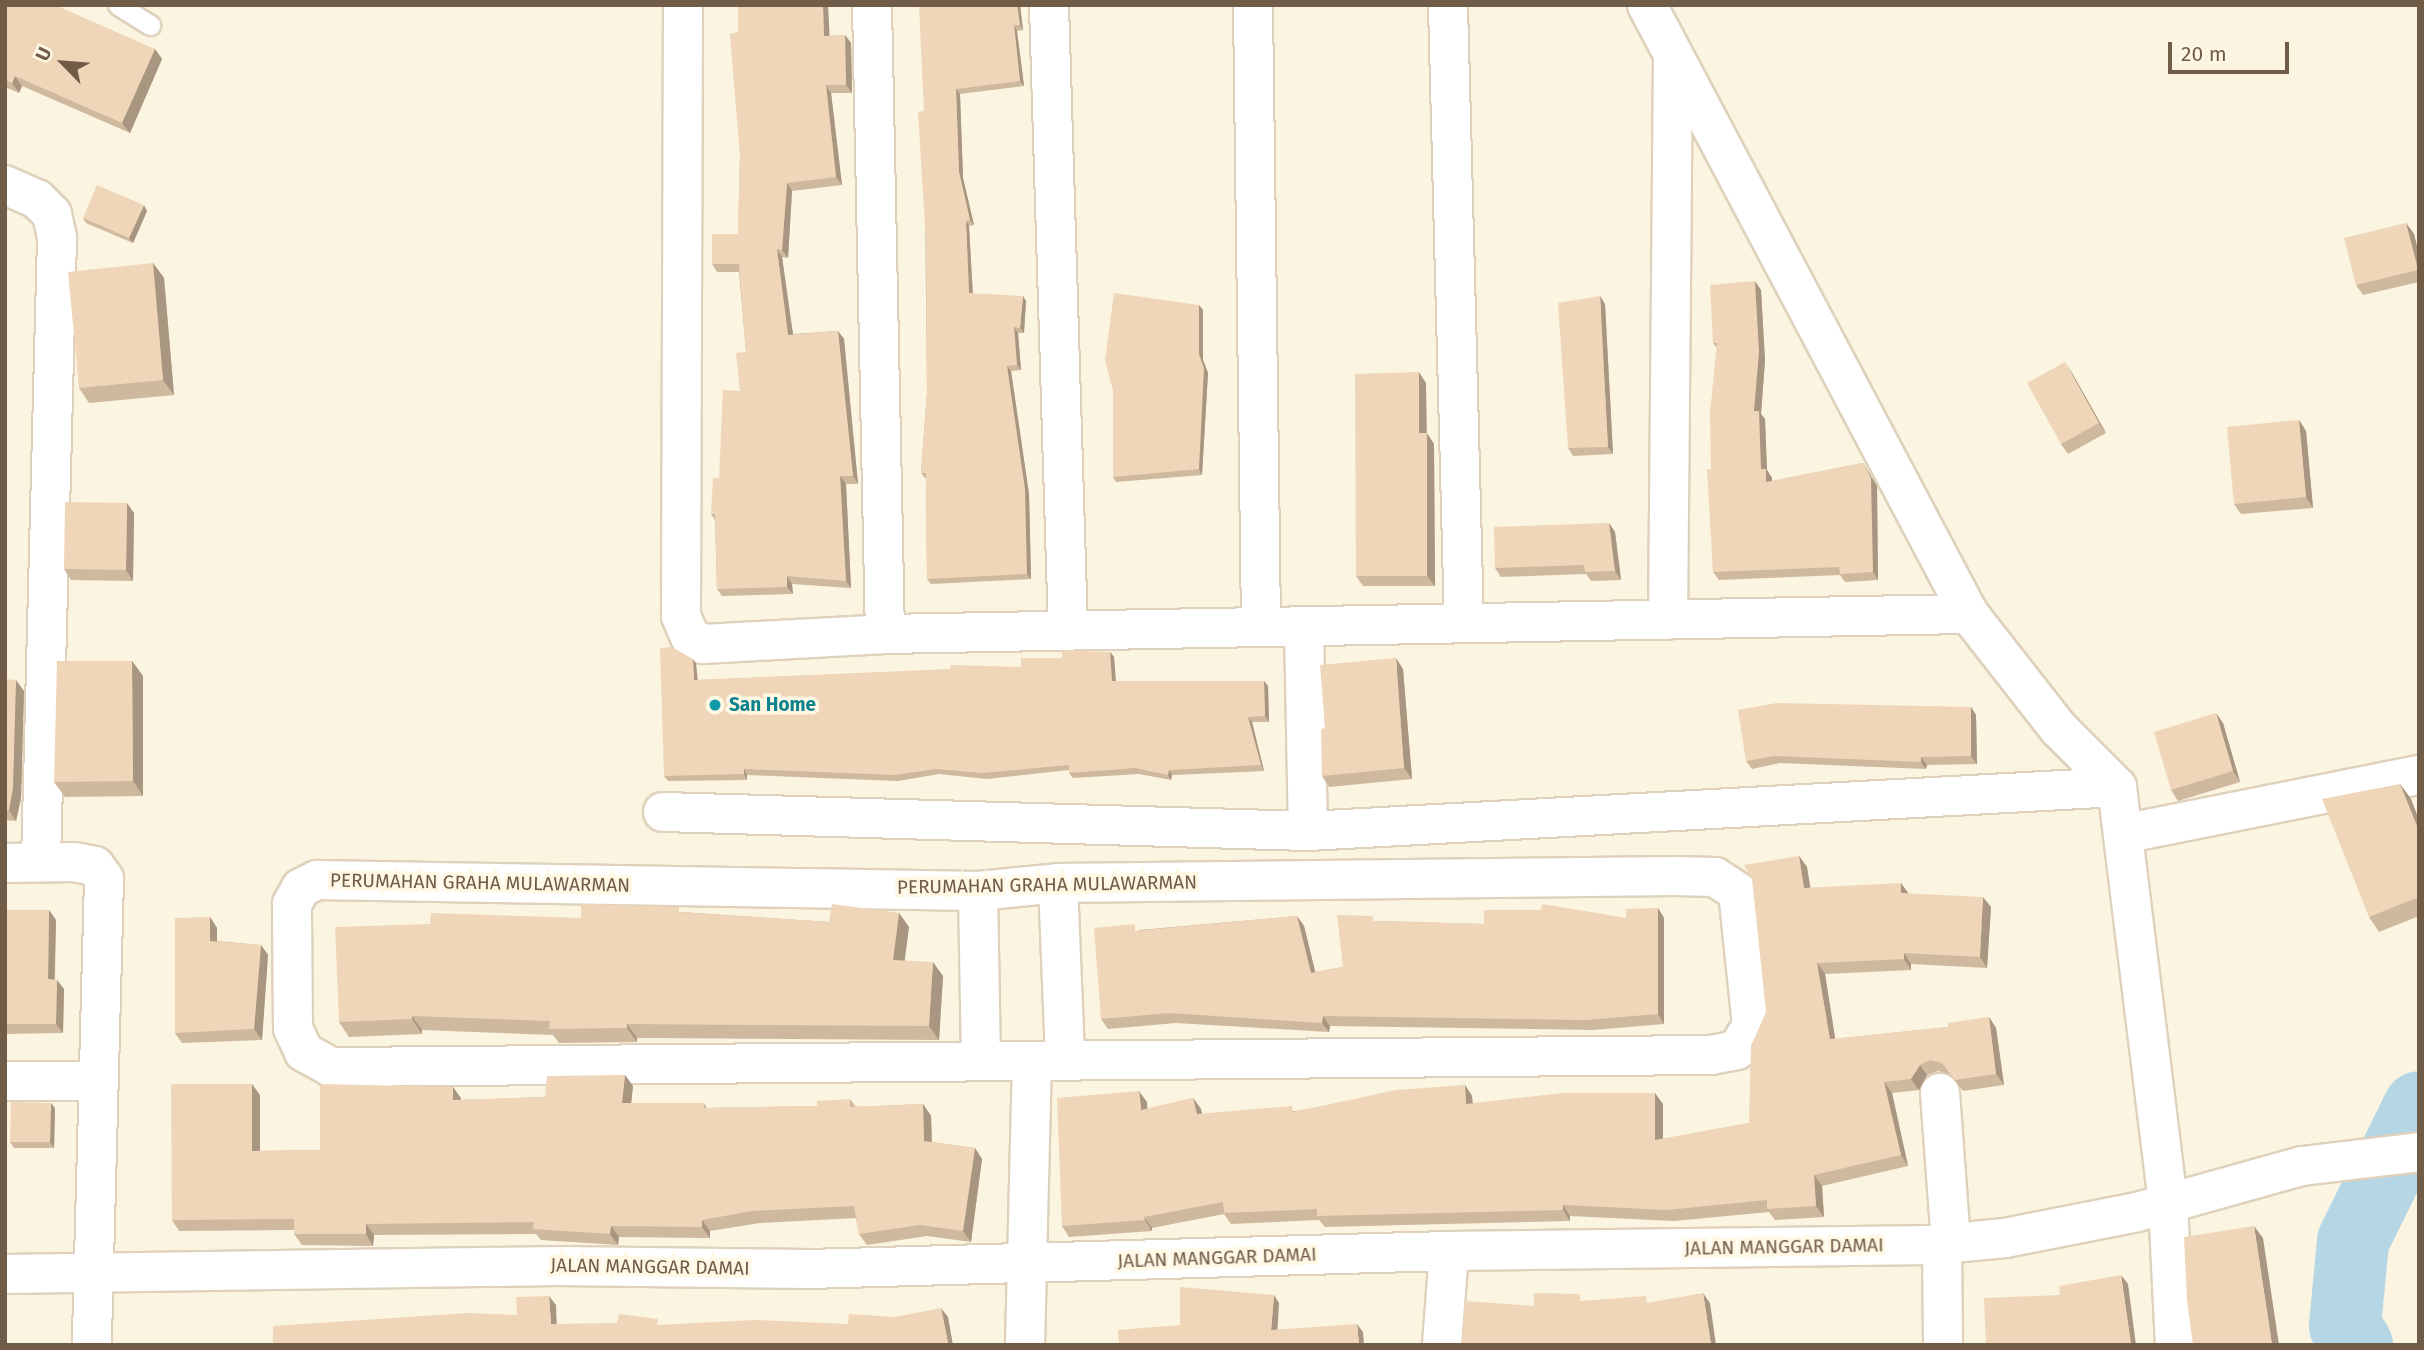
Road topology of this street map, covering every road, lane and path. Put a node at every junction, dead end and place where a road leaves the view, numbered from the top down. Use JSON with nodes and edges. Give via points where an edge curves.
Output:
{"nodes":[{"id":1,"x":118,"y":5,"type":"edge"},
{"id":2,"x":683,"y":5,"type":"edge"},
{"id":3,"x":872,"y":5,"type":"edge"},
{"id":4,"x":1049,"y":5,"type":"edge"},
{"id":5,"x":1253,"y":5,"type":"edge"},
{"id":6,"x":1448,"y":5,"type":"edge"},
{"id":7,"x":1647,"y":5,"type":"edge"},
{"id":8,"x":150,"y":25,"type":"dead end"},
{"id":9,"x":1673,"y":54,"type":"junction"},
{"id":10,"x":5,"y":185,"type":"edge"},
{"id":11,"x":1969,"y":614,"type":"junction"},
{"id":12,"x":1668,"y":620,"type":"junction"},
{"id":13,"x":1464,"y":623,"type":"junction"},
{"id":14,"x":1304,"y":626,"type":"junction"},
{"id":15,"x":1261,"y":627,"type":"junction"},
{"id":16,"x":1068,"y":631,"type":"junction"},
{"id":17,"x":885,"y":634,"type":"junction"},
{"id":18,"x":2419,"y":775,"type":"edge"},
{"id":19,"x":2117,"y":787,"type":"junction"},
{"id":20,"x":663,"y":812,"type":"dead end"},
{"id":21,"x":1308,"y":831,"type":"junction"},
{"id":22,"x":2123,"y":834,"type":"junction"},
{"id":23,"x":23,"y":863,"type":"edge"},
{"id":24,"x":1058,"y":883,"type":"junction"},
{"id":25,"x":978,"y":891,"type":"junction"},
{"id":26,"x":981,"y":1060,"type":"junction"},
{"id":27,"x":1048,"y":1060,"type":"junction"},
{"id":28,"x":5,"y":1081,"type":"edge"},
{"id":29,"x":99,"y":1082,"type":"junction"},
{"id":30,"x":1940,"y":1093,"type":"dead end"},
{"id":31,"x":2419,"y":1152,"type":"edge"},
{"id":32,"x":2168,"y":1203,"type":"junction"},
{"id":33,"x":1946,"y":1244,"type":"junction"},
{"id":34,"x":1449,"y":1251,"type":"junction"},
{"id":35,"x":1025,"y":1263,"type":"junction"},
{"id":36,"x":5,"y":1274,"type":"edge"},
{"id":37,"x":97,"y":1275,"type":"junction"},
{"id":38,"x":92,"y":1345,"type":"edge"},
{"id":39,"x":1025,"y":1345,"type":"edge"},
{"id":40,"x":1442,"y":1345,"type":"edge"},
{"id":41,"x":1943,"y":1345,"type":"edge"},
{"id":42,"x":2175,"y":1345,"type":"edge"}],
"edges":[{"from":1,"to":8,"type":"lane"},
{"from":2,"to":17,"type":"street","via":[[681,616],[690,637],[703,644]]},
{"from":3,"to":17,"type":"street"},
{"from":4,"to":16,"type":"street"},
{"from":5,"to":15,"type":"street"},
{"from":6,"to":13,"type":"street"},
{"from":7,"to":9,"type":"street"},
{"from":9,"to":11,"type":"street"},
{"from":9,"to":12,"type":"street"},
{"from":10,"to":23,"type":"street","via":[[37,199],[52,214],[57,238]]},
{"from":11,"to":12,"type":"street"},
{"from":11,"to":19,"type":"street","via":[[2059,729]]},
{"from":12,"to":13,"type":"street"},
{"from":13,"to":14,"type":"street"},
{"from":14,"to":15,"type":"street"},
{"from":14,"to":21,"type":"street"},
{"from":15,"to":16,"type":"street"},
{"from":16,"to":17,"type":"street"},
{"from":18,"to":22,"type":"street"},
{"from":19,"to":21,"type":"street"},
{"from":19,"to":22,"type":"street"},
{"from":20,"to":21,"type":"street"},
{"from":22,"to":32,"type":"street"},
{"from":23,"to":29,"type":"street","via":[[95,866],[104,879]]},
{"from":24,"to":25,"type":"street","name":"PERUMAHAN GRAHA MULAWARMAN"},
{"from":24,"to":27,"type":"street"},
{"from":24,"to":27,"type":"street","name":"PERUMAHAN GRAHA MULAWARMAN","via":[[1715,877],[1738,892],[1752,1025],[1737,1049],[1711,1055]]},
{"from":25,"to":26,"type":"street"},
{"from":25,"to":26,"type":"street","name":"PERUMAHAN GRAHA MULAWARMAN","via":[[317,880],[301,888],[292,904],[293,1028],[304,1052],[331,1067]]},
{"from":26,"to":27,"type":"street","name":"PERUMAHAN GRAHA MULAWARMAN"},
{"from":27,"to":35,"type":"street"},
{"from":28,"to":29,"type":"street"},
{"from":29,"to":37,"type":"street"},
{"from":30,"to":33,"type":"street"},
{"from":31,"to":32,"type":"street","name":"JALAN MANGGAR DAMAI","via":[[2302,1166]]},
{"from":32,"to":33,"type":"street","name":"JALAN MANGGAR DAMAI","via":[[2006,1238]]},
{"from":32,"to":42,"type":"street"},
{"from":33,"to":34,"type":"street","name":"JALAN MANGGAR DAMAI"},
{"from":33,"to":41,"type":"street"},
{"from":34,"to":35,"type":"street","name":"JALAN MANGGAR DAMAI"},
{"from":34,"to":40,"type":"street"},
{"from":35,"to":37,"type":"street","name":"JALAN MANGGAR DAMAI","via":[[808,1269],[258,1269]]},
{"from":35,"to":39,"type":"street"},
{"from":36,"to":37,"type":"street","name":"JALAN MANGGAR DAMAI"},
{"from":37,"to":38,"type":"street"}]}
